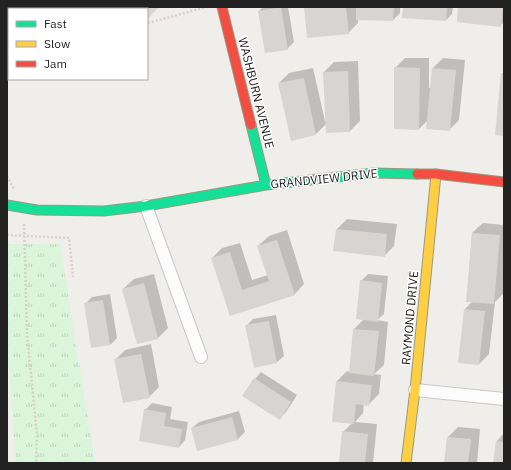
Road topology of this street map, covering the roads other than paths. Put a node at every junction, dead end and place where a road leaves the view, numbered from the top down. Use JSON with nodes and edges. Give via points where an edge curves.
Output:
{"nodes":[{"id":1,"x":222,"y":7,"type":"edge"},
{"id":2,"x":436,"y":174,"type":"junction"},
{"id":3,"x":504,"y":182,"type":"edge"},
{"id":4,"x":266,"y":185,"type":"junction"},
{"id":5,"x":7,"y":205,"type":"edge"},
{"id":6,"x":146,"y":206,"type":"junction"},
{"id":7,"x":201,"y":357,"type":"dead end"},
{"id":8,"x":415,"y":390,"type":"junction"},
{"id":9,"x":504,"y":399,"type":"edge"},
{"id":10,"x":406,"y":463,"type":"edge"}],
"edges":[{"from":1,"to":4,"type":"street","name":"WASHBURN AVENUE"},
{"from":2,"to":3,"type":"street","name":"GRANDVIEW DRIVE"},
{"from":2,"to":4,"type":"street","name":"GRANDVIEW DRIVE","via":[[374,173]]},
{"from":2,"to":8,"type":"street","name":"RAYMOND DRIVE"},
{"from":4,"to":6,"type":"street","name":"GRANDVIEW DRIVE"},
{"from":5,"to":6,"type":"street","name":"GRANDVIEW DRIVE","via":[[24,209],[104,211]]},
{"from":6,"to":7,"type":"street"},
{"from":8,"to":9,"type":"street"},
{"from":8,"to":10,"type":"street","name":"RAYMOND DRIVE"}]}
